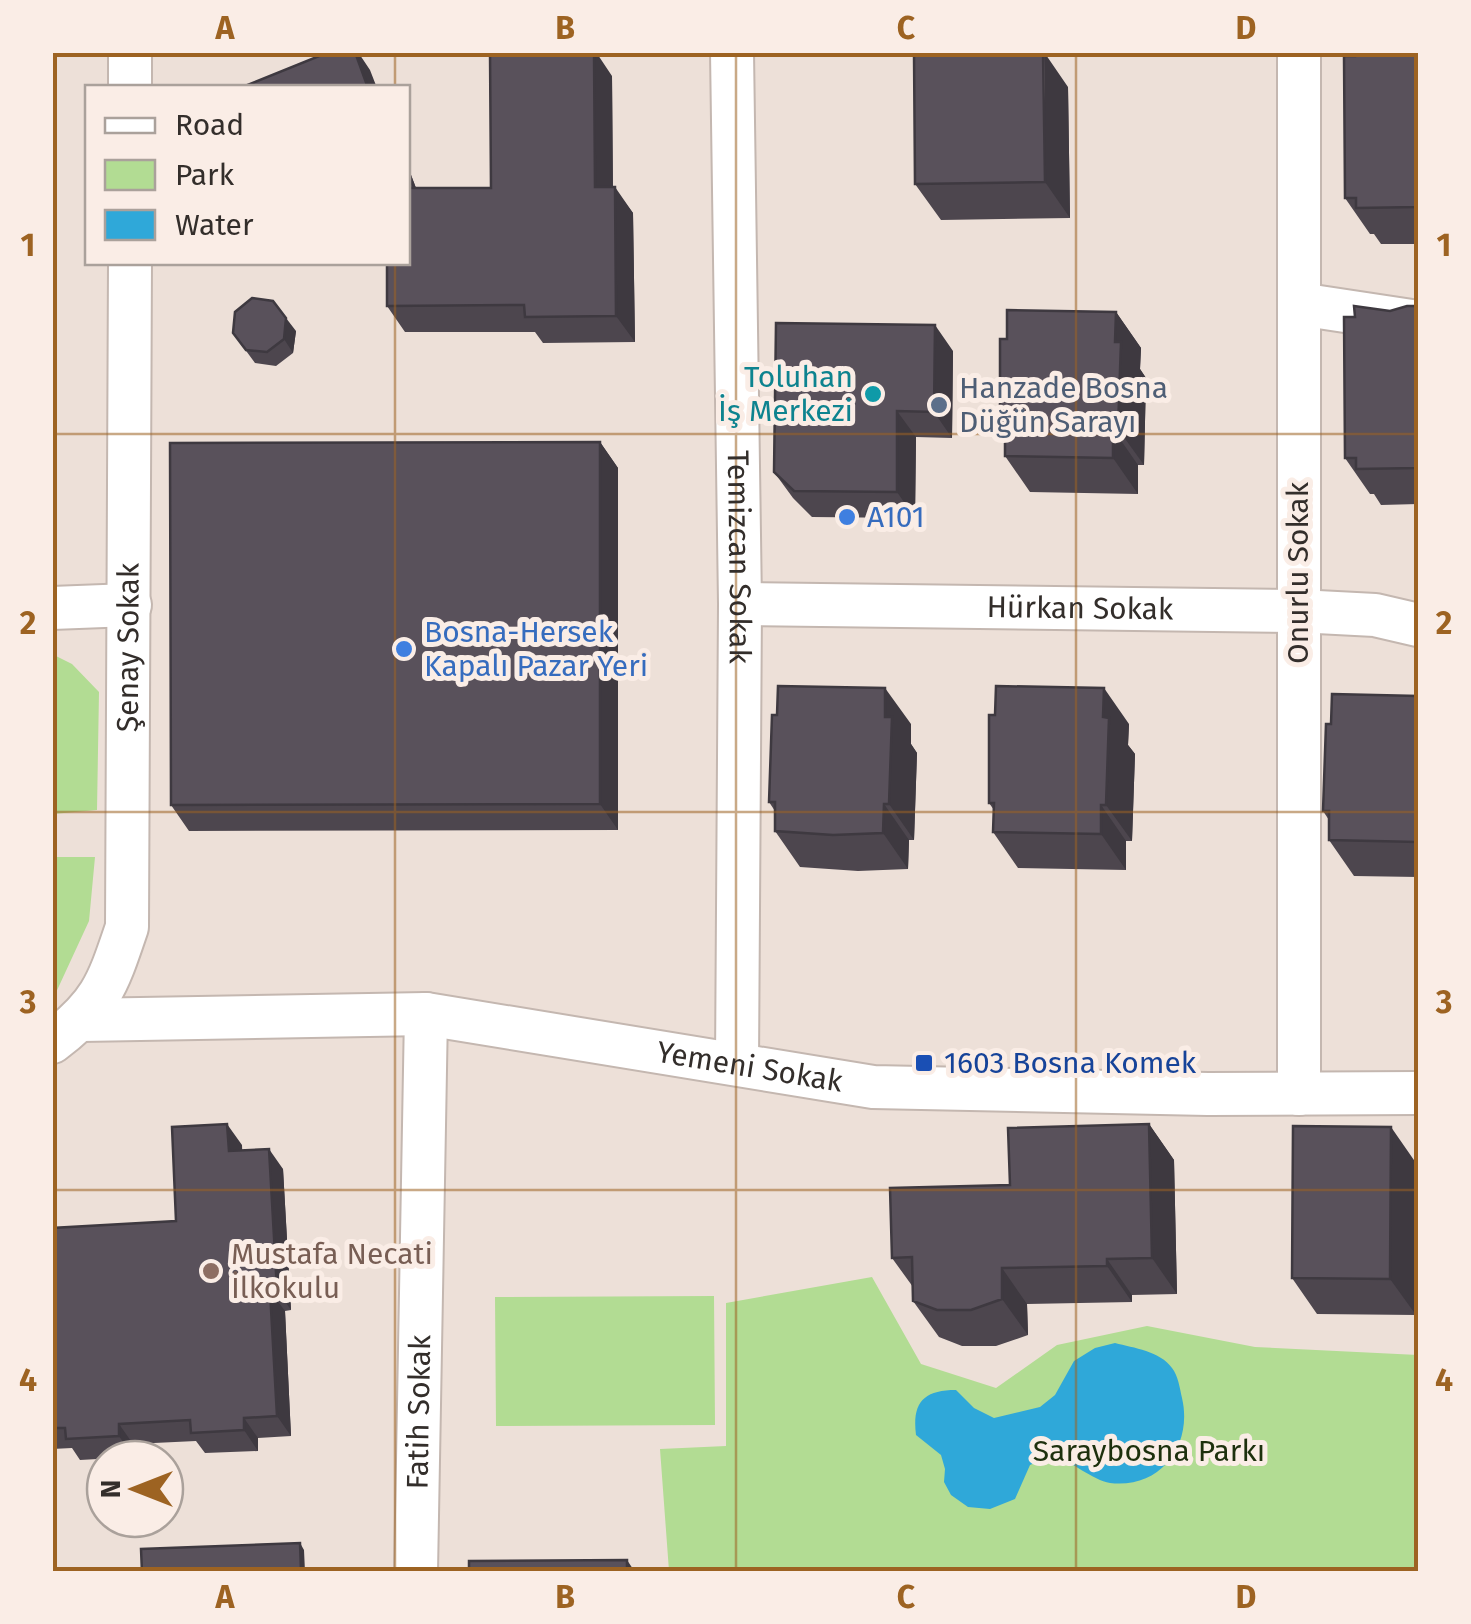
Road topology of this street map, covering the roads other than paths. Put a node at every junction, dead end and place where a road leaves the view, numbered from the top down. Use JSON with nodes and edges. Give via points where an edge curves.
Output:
{"nodes":[{"id":1,"x":130,"y":52,"type":"edge"},
{"id":2,"x":732,"y":52,"type":"edge"},
{"id":3,"x":1299,"y":52,"type":"edge"},
{"id":4,"x":130,"y":85,"type":"edge"},
{"id":5,"x":130,"y":265,"type":"edge"},
{"id":6,"x":1299,"y":304,"type":"junction"},
{"id":7,"x":1418,"y":322,"type":"edge"},
{"id":8,"x":740,"y":604,"type":"junction"},
{"id":9,"x":130,"y":606,"type":"junction"},
{"id":10,"x":52,"y":608,"type":"edge"},
{"id":11,"x":1298,"y":611,"type":"junction"},
{"id":12,"x":1418,"y":625,"type":"edge"},
{"id":13,"x":426,"y":1014,"type":"junction"},
{"id":14,"x":68,"y":1031,"type":"edge"},
{"id":15,"x":737,"y":1062,"type":"junction"},
{"id":16,"x":1418,"y":1093,"type":"edge"},
{"id":17,"x":1299,"y":1094,"type":"junction"},
{"id":18,"x":416,"y":1572,"type":"edge"}],
"edges":[{"from":1,"to":4,"type":"street"},
{"from":2,"to":8,"type":"street","name":"Temizcan Sokak"},
{"from":3,"to":6,"type":"street","name":"Onurlu Sokak"},
{"from":5,"to":9,"type":"street","name":"Şenay Sokak"},
{"from":6,"to":7,"type":"street"},
{"from":6,"to":11,"type":"street","name":"Onurlu Sokak"},
{"from":8,"to":11,"type":"street","name":"Hürkan Sokak"},
{"from":8,"to":15,"type":"street","name":"Temizcan Sokak"},
{"from":9,"to":10,"type":"street"},
{"from":9,"to":14,"type":"street","name":"Şenay Sokak","via":[[126,927],[107,986]]},
{"from":11,"to":12,"type":"street","name":"Hürkan Sokak"},
{"from":11,"to":17,"type":"street","name":"Onurlu Sokak"},
{"from":13,"to":14,"type":"street","name":"Yemeni Sokak"},
{"from":13,"to":15,"type":"street","name":"Yemeni Sokak"},
{"from":13,"to":18,"type":"street","name":"Fatih Sokak"},
{"from":15,"to":17,"type":"street","name":"Yemeni Sokak","via":[[873,1086]]},
{"from":16,"to":17,"type":"street","name":"Yemeni Sokak"}]}
